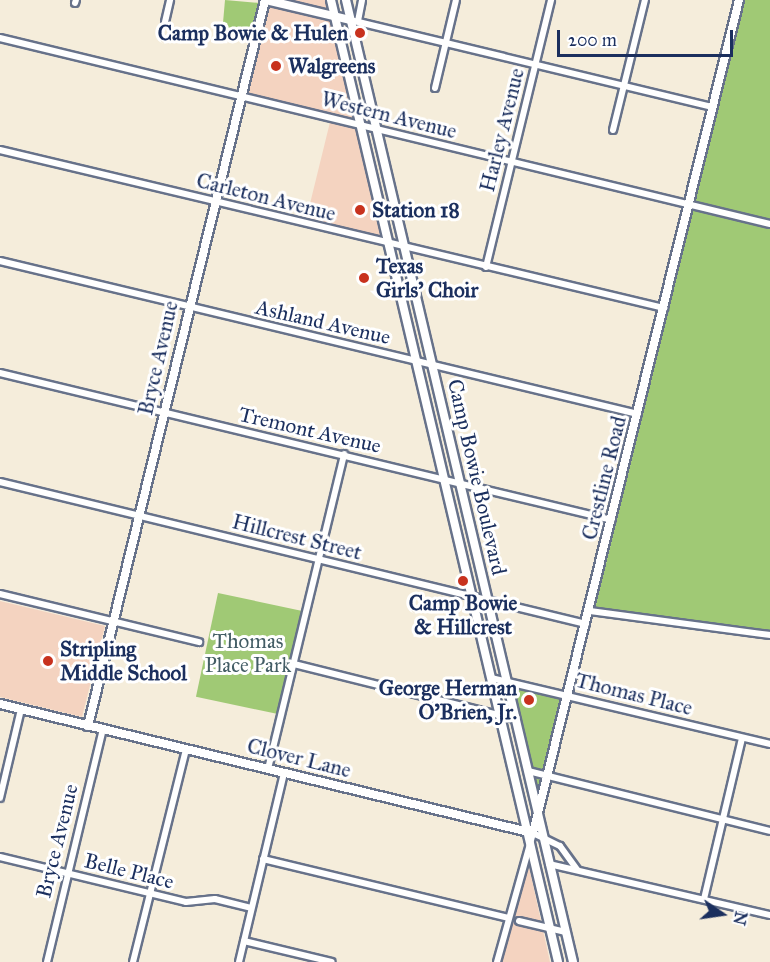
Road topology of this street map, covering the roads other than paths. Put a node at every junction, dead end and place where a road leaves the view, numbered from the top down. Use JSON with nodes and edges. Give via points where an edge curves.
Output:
{"nodes":[{"id":1,"x":170,"y":0,"type":"edge"},
{"id":2,"x":265,"y":0,"type":"edge"},
{"id":3,"x":331,"y":0,"type":"edge"},
{"id":4,"x":346,"y":0,"type":"edge"},
{"id":5,"x":362,"y":0,"type":"edge"},
{"id":6,"x":456,"y":0,"type":"edge"},
{"id":7,"x":550,"y":0,"type":"edge"},
{"id":8,"x":645,"y":0,"type":"edge"},
{"id":9,"x":739,"y":0,"type":"edge"},
{"id":10,"x":335,"y":17,"type":"junction"},
{"id":11,"x":354,"y":20,"type":"junction"},
{"id":12,"x":165,"y":22,"type":"dead end"},
{"id":13,"x":0,"y":38,"type":"edge"},
{"id":14,"x":445,"y":42,"type":"junction"},
{"id":15,"x":535,"y":64,"type":"junction"},
{"id":16,"x":624,"y":86,"type":"junction"},
{"id":17,"x":435,"y":88,"type":"dead end"},
{"id":18,"x":240,"y":95,"type":"junction"},
{"id":19,"x":713,"y":107,"type":"junction"},
{"id":20,"x":362,"y":125,"type":"junction"},
{"id":21,"x":376,"y":128,"type":"junction"},
{"id":22,"x":613,"y":130,"type":"dead end"},
{"id":23,"x":0,"y":150,"type":"edge"},
{"id":24,"x":511,"y":161,"type":"junction"},
{"id":25,"x":390,"y":190,"type":"junction"},
{"id":26,"x":377,"y":194,"type":"junction"},
{"id":27,"x":214,"y":202,"type":"junction"},
{"id":28,"x":689,"y":204,"type":"junction"},
{"id":29,"x":770,"y":224,"type":"edge"},
{"id":30,"x":388,"y":244,"type":"junction"},
{"id":31,"x":404,"y":247,"type":"junction"},
{"id":32,"x":0,"y":261,"type":"edge"},
{"id":33,"x":486,"y":267,"type":"junction"},
{"id":34,"x":189,"y":307,"type":"junction"},
{"id":35,"x":664,"y":308,"type":"junction"},
{"id":36,"x":416,"y":361,"type":"junction"},
{"id":37,"x":432,"y":364,"type":"junction"},
{"id":38,"x":0,"y":373,"type":"edge"},
{"id":39,"x":164,"y":413,"type":"junction"},
{"id":40,"x":638,"y":414,"type":"junction"},
{"id":41,"x":344,"y":454,"type":"junction"},
{"id":42,"x":445,"y":479,"type":"junction"},
{"id":43,"x":0,"y":482,"type":"edge"},
{"id":44,"x":460,"y":483,"type":"junction"},
{"id":45,"x":139,"y":516,"type":"junction"},
{"id":46,"x":612,"y":520,"type":"junction"},
{"id":47,"x":319,"y":560,"type":"junction"},
{"id":48,"x":0,"y":594,"type":"edge"},
{"id":49,"x":472,"y":597,"type":"junction"},
{"id":50,"x":487,"y":601,"type":"junction"},
{"id":51,"x":590,"y":611,"type":"junction"},
{"id":52,"x":114,"y":621,"type":"junction"},
{"id":53,"x":586,"y":624,"type":"junction"},
{"id":54,"x":770,"y":635,"type":"edge"},
{"id":55,"x":199,"y":642,"type":"dead end"},
{"id":56,"x":294,"y":664,"type":"junction"},
{"id":57,"x":491,"y":678,"type":"junction"},
{"id":58,"x":506,"y":681,"type":"junction"},
{"id":59,"x":569,"y":696,"type":"junction"},
{"id":60,"x":0,"y":704,"type":"edge"},
{"id":61,"x":21,"y":709,"type":"junction"},
{"id":62,"x":500,"y":715,"type":"junction"},
{"id":63,"x":515,"y":719,"type":"junction"},
{"id":64,"x":88,"y":726,"type":"junction"},
{"id":65,"x":103,"y":729,"type":"junction"},
{"id":66,"x":742,"y":738,"type":"junction"},
{"id":67,"x":770,"y":744,"type":"edge"},
{"id":68,"x":186,"y":749,"type":"junction"},
{"id":69,"x":268,"y":769,"type":"junction"},
{"id":70,"x":528,"y":771,"type":"junction"},
{"id":71,"x":284,"y":773,"type":"junction"},
{"id":72,"x":550,"y":777,"type":"junction"},
{"id":73,"x":0,"y":798,"type":"edge"},
{"id":74,"x":539,"y":819,"type":"junction"},
{"id":75,"x":723,"y":820,"type":"junction"},
{"id":76,"x":770,"y":831,"type":"edge"},
{"id":77,"x":530,"y":835,"type":"junction"},
{"id":78,"x":542,"y":836,"type":"junction"},
{"id":79,"x":0,"y":857,"type":"edge"},
{"id":80,"x":263,"y":859,"type":"junction"},
{"id":81,"x":549,"y":864,"type":"junction"},
{"id":82,"x":577,"y":868,"type":"junction"},
{"id":83,"x":68,"y":873,"type":"junction"},
{"id":84,"x":150,"y":893,"type":"junction"},
{"id":85,"x":705,"y":899,"type":"junction"},
{"id":86,"x":251,"y":908,"type":"junction"},
{"id":87,"x":770,"y":915,"type":"edge"},
{"id":88,"x":508,"y":918,"type":"junction"},
{"id":89,"x":519,"y":921,"type":"dead end"},
{"id":90,"x":551,"y":929,"type":"junction"},
{"id":91,"x":566,"y":932,"type":"junction"},
{"id":92,"x":244,"y":941,"type":"junction"},
{"id":93,"x":47,"y":962,"type":"edge"},
{"id":94,"x":133,"y":962,"type":"edge"},
{"id":95,"x":238,"y":962,"type":"edge"},
{"id":96,"x":332,"y":962,"type":"edge"},
{"id":97,"x":497,"y":962,"type":"edge"},
{"id":98,"x":558,"y":962,"type":"edge"},
{"id":99,"x":573,"y":962,"type":"edge"}],
"edges":[{"from":1,"to":12,"type":"street"},
{"from":2,"to":10,"type":"street"},
{"from":2,"to":18,"type":"street","name":"Bryce Avenue"},
{"from":3,"to":10,"type":"street","name":"Camp Bowie Boulevard"},
{"from":4,"to":11,"type":"street","name":"Camp Bowie Boulevard"},
{"from":5,"to":11,"type":"street"},
{"from":6,"to":14,"type":"street"},
{"from":7,"to":15,"type":"street","name":"Harley Avenue"},
{"from":8,"to":16,"type":"street"},
{"from":9,"to":19,"type":"street","name":"Crestline Road"},
{"from":10,"to":11,"type":"street"},
{"from":10,"to":20,"type":"street","name":"Camp Bowie Boulevard"},
{"from":11,"to":14,"type":"street"},
{"from":11,"to":21,"type":"street","name":"Camp Bowie Boulevard"},
{"from":13,"to":18,"type":"street","name":"Western Avenue"},
{"from":14,"to":15,"type":"street"},
{"from":14,"to":17,"type":"street"},
{"from":15,"to":16,"type":"street"},
{"from":15,"to":24,"type":"street","name":"Harley Avenue"},
{"from":16,"to":19,"type":"street"},
{"from":16,"to":22,"type":"street"},
{"from":18,"to":20,"type":"street","name":"Western Avenue"},
{"from":18,"to":27,"type":"street","name":"Bryce Avenue"},
{"from":19,"to":28,"type":"street","name":"Crestline Road"},
{"from":20,"to":21,"type":"street","name":"Western Avenue"},
{"from":20,"to":26,"type":"street","name":"Camp Bowie Boulevard"},
{"from":21,"to":24,"type":"street","name":"Western Avenue"},
{"from":21,"to":25,"type":"street","name":"Camp Bowie Boulevard"},
{"from":23,"to":27,"type":"street","name":"Carleton Avenue"},
{"from":24,"to":28,"type":"street","name":"Western Avenue"},
{"from":24,"to":33,"type":"street","name":"Harley Avenue"},
{"from":25,"to":26,"type":"street"},
{"from":25,"to":31,"type":"street","name":"Camp Bowie Boulevard"},
{"from":26,"to":30,"type":"street","name":"Camp Bowie Boulevard"},
{"from":27,"to":30,"type":"street","name":"Carleton Avenue"},
{"from":27,"to":34,"type":"street","name":"Bryce Avenue"},
{"from":28,"to":29,"type":"street","name":"Western Avenue"},
{"from":28,"to":35,"type":"street","name":"Crestline Road"},
{"from":30,"to":31,"type":"street","name":"Carleton Avenue"},
{"from":30,"to":36,"type":"street","name":"Camp Bowie Boulevard"},
{"from":31,"to":33,"type":"street","name":"Carleton Avenue"},
{"from":31,"to":37,"type":"street","name":"Camp Bowie Boulevard"},
{"from":32,"to":34,"type":"street","name":"Ashland Avenue"},
{"from":33,"to":35,"type":"street","name":"Carleton Avenue"},
{"from":34,"to":36,"type":"street","name":"Ashland Avenue"},
{"from":34,"to":39,"type":"street","name":"Bryce Avenue"},
{"from":35,"to":40,"type":"street","name":"Crestline Road"},
{"from":36,"to":37,"type":"street","name":"Ashland Avenue"},
{"from":36,"to":42,"type":"street","name":"Camp Bowie Boulevard"},
{"from":37,"to":40,"type":"street","name":"Ashland Avenue"},
{"from":37,"to":44,"type":"street","name":"Camp Bowie Boulevard"},
{"from":38,"to":39,"type":"street","name":"Tremont Avenue"},
{"from":39,"to":41,"type":"street","name":"Tremont Avenue"},
{"from":39,"to":45,"type":"street","name":"Bryce Avenue"},
{"from":40,"to":46,"type":"street","name":"Crestline Road"},
{"from":41,"to":42,"type":"street","name":"Tremont Avenue"},
{"from":41,"to":47,"type":"street"},
{"from":42,"to":44,"type":"street","name":"Tremont Avenue"},
{"from":42,"to":49,"type":"street","name":"Camp Bowie Boulevard"},
{"from":43,"to":45,"type":"street","name":"Hillcrest Street"},
{"from":44,"to":46,"type":"street","name":"Tremont Avenue"},
{"from":44,"to":50,"type":"street","name":"Camp Bowie Boulevard"},
{"from":45,"to":47,"type":"street","name":"Hillcrest Street"},
{"from":45,"to":52,"type":"street","name":"Bryce Avenue"},
{"from":46,"to":51,"type":"street","name":"Crestline Road"},
{"from":47,"to":49,"type":"street","name":"Hillcrest Street"},
{"from":47,"to":56,"type":"street"},
{"from":48,"to":52,"type":"street"},
{"from":49,"to":50,"type":"street","name":"Hillcrest Street"},
{"from":49,"to":57,"type":"street","name":"Camp Bowie Boulevard"},
{"from":50,"to":53,"type":"street","name":"Hillcrest Street"},
{"from":50,"to":58,"type":"street","name":"Camp Bowie Boulevard"},
{"from":51,"to":53,"type":"street","name":"Crestline Road"},
{"from":51,"to":54,"type":"street"},
{"from":52,"to":55,"type":"street"},
{"from":52,"to":64,"type":"street","name":"Bryce Avenue"},
{"from":53,"to":59,"type":"street","name":"Crestline Road"},
{"from":56,"to":62,"type":"street"},
{"from":56,"to":69,"type":"street"},
{"from":57,"to":58,"type":"street","name":"Thomas Place"},
{"from":57,"to":62,"type":"street","name":"Camp Bowie Boulevard"},
{"from":58,"to":59,"type":"street","name":"Thomas Place"},
{"from":58,"to":63,"type":"street","name":"Camp Bowie Boulevard"},
{"from":59,"to":66,"type":"street","name":"Thomas Place"},
{"from":59,"to":72,"type":"street","name":"Crestline Road"},
{"from":60,"to":61,"type":"street","name":"Clover Lane"},
{"from":61,"to":64,"type":"street","name":"Clover Lane"},
{"from":61,"to":73,"type":"street"},
{"from":62,"to":63,"type":"street"},
{"from":62,"to":77,"type":"street","name":"Camp Bowie Boulevard"},
{"from":63,"to":70,"type":"street","name":"Camp Bowie Boulevard"},
{"from":64,"to":65,"type":"street","name":"Clover Lane"},
{"from":65,"to":68,"type":"street","name":"Clover Lane"},
{"from":65,"to":83,"type":"street","name":"Bryce Avenue"},
{"from":66,"to":67,"type":"street","name":"Thomas Place"},
{"from":66,"to":75,"type":"street"},
{"from":68,"to":69,"type":"street","name":"Clover Lane"},
{"from":68,"to":84,"type":"street"},
{"from":69,"to":71,"type":"street","name":"Clover Lane"},
{"from":70,"to":72,"type":"street"},
{"from":70,"to":74,"type":"street","name":"Camp Bowie Boulevard"},
{"from":71,"to":77,"type":"street","name":"Clover Lane"},
{"from":71,"to":80,"type":"street"},
{"from":72,"to":74,"type":"street","name":"Crestline Road"},
{"from":72,"to":75,"type":"street"},
{"from":74,"to":77,"type":"street","name":"Crestline Road"},
{"from":74,"to":78,"type":"street","name":"Camp Bowie Boulevard"},
{"from":75,"to":76,"type":"street"},
{"from":75,"to":85,"type":"street"},
{"from":77,"to":78,"type":"street","name":"Clover Lane"},
{"from":77,"to":88,"type":"street","name":"Crestline Road"},
{"from":77,"to":90,"type":"street","name":"Camp Bowie Boulevard"},
{"from":78,"to":81,"type":"street","name":"Camp Bowie Boulevard"},
{"from":78,"to":82,"type":"street","name":"Clover Lane","via":[[560,846]]},
{"from":79,"to":83,"type":"street","name":"Belle Place"},
{"from":80,"to":86,"type":"street"},
{"from":80,"to":88,"type":"street"},
{"from":81,"to":82,"type":"street"},
{"from":81,"to":91,"type":"street","name":"Camp Bowie Boulevard"},
{"from":82,"to":85,"type":"street"},
{"from":83,"to":84,"type":"street","name":"Belle Place"},
{"from":83,"to":93,"type":"street","name":"Bryce Avenue"},
{"from":84,"to":86,"type":"street","name":"Belle Place","via":[[186,902],[216,899]]},
{"from":84,"to":94,"type":"street"},
{"from":85,"to":87,"type":"street"},
{"from":86,"to":92,"type":"street"},
{"from":88,"to":97,"type":"street","name":"Crestline Road"},
{"from":89,"to":90,"type":"street"},
{"from":90,"to":91,"type":"street"},
{"from":90,"to":98,"type":"street","name":"Camp Bowie Boulevard"},
{"from":91,"to":99,"type":"street","name":"Camp Bowie Boulevard"},
{"from":92,"to":95,"type":"street"},
{"from":92,"to":96,"type":"street"}]}
